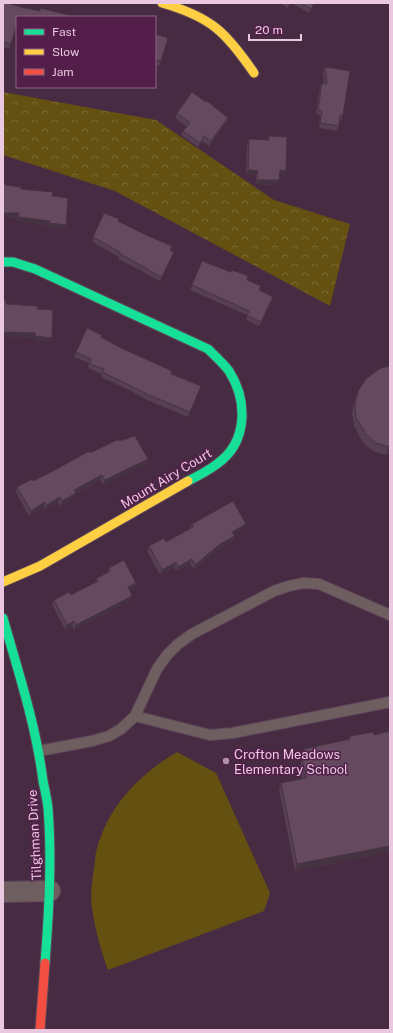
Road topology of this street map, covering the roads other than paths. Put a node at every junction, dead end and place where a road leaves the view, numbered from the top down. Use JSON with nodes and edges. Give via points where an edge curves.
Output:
{"nodes":[{"id":1,"x":162,"y":3,"type":"edge"},
{"id":2,"x":254,"y":73,"type":"dead end"},
{"id":3,"x":3,"y":262,"type":"edge"},
{"id":4,"x":3,"y":582,"type":"edge"},
{"id":5,"x":390,"y":615,"type":"edge"},
{"id":6,"x":3,"y":618,"type":"edge"},
{"id":7,"x":390,"y":702,"type":"edge"},
{"id":8,"x":136,"y":716,"type":"junction"},
{"id":9,"x":39,"y":751,"type":"junction"},
{"id":10,"x":50,"y":891,"type":"junction"},
{"id":11,"x":3,"y":892,"type":"edge"},
{"id":12,"x":40,"y":1030,"type":"edge"}],
"edges":[{"from":1,"to":2,"type":"street","via":[[200,17],[216,27],[230,40]]},
{"from":3,"to":4,"type":"street","name":"Mount Airy Court","via":[[13,262],[35,269],[208,349],[228,370],[237,386],[242,404],[242,421],[238,437],[230,452],[218,464],[40,566]]},
{"from":5,"to":8,"type":"lane","via":[[319,584],[304,583],[274,591],[178,644],[157,669]]},
{"from":6,"to":9,"type":"street","name":"Tilghman Drive"},
{"from":7,"to":8,"type":"lane","via":[[233,733],[210,735]]},
{"from":8,"to":9,"type":"lane","via":[[109,736]]},
{"from":9,"to":10,"type":"street","name":"Tilghman Drive","via":[[47,805]]},
{"from":10,"to":11,"type":"street"},
{"from":10,"to":12,"type":"street","name":"Tilghman Drive"}]}
